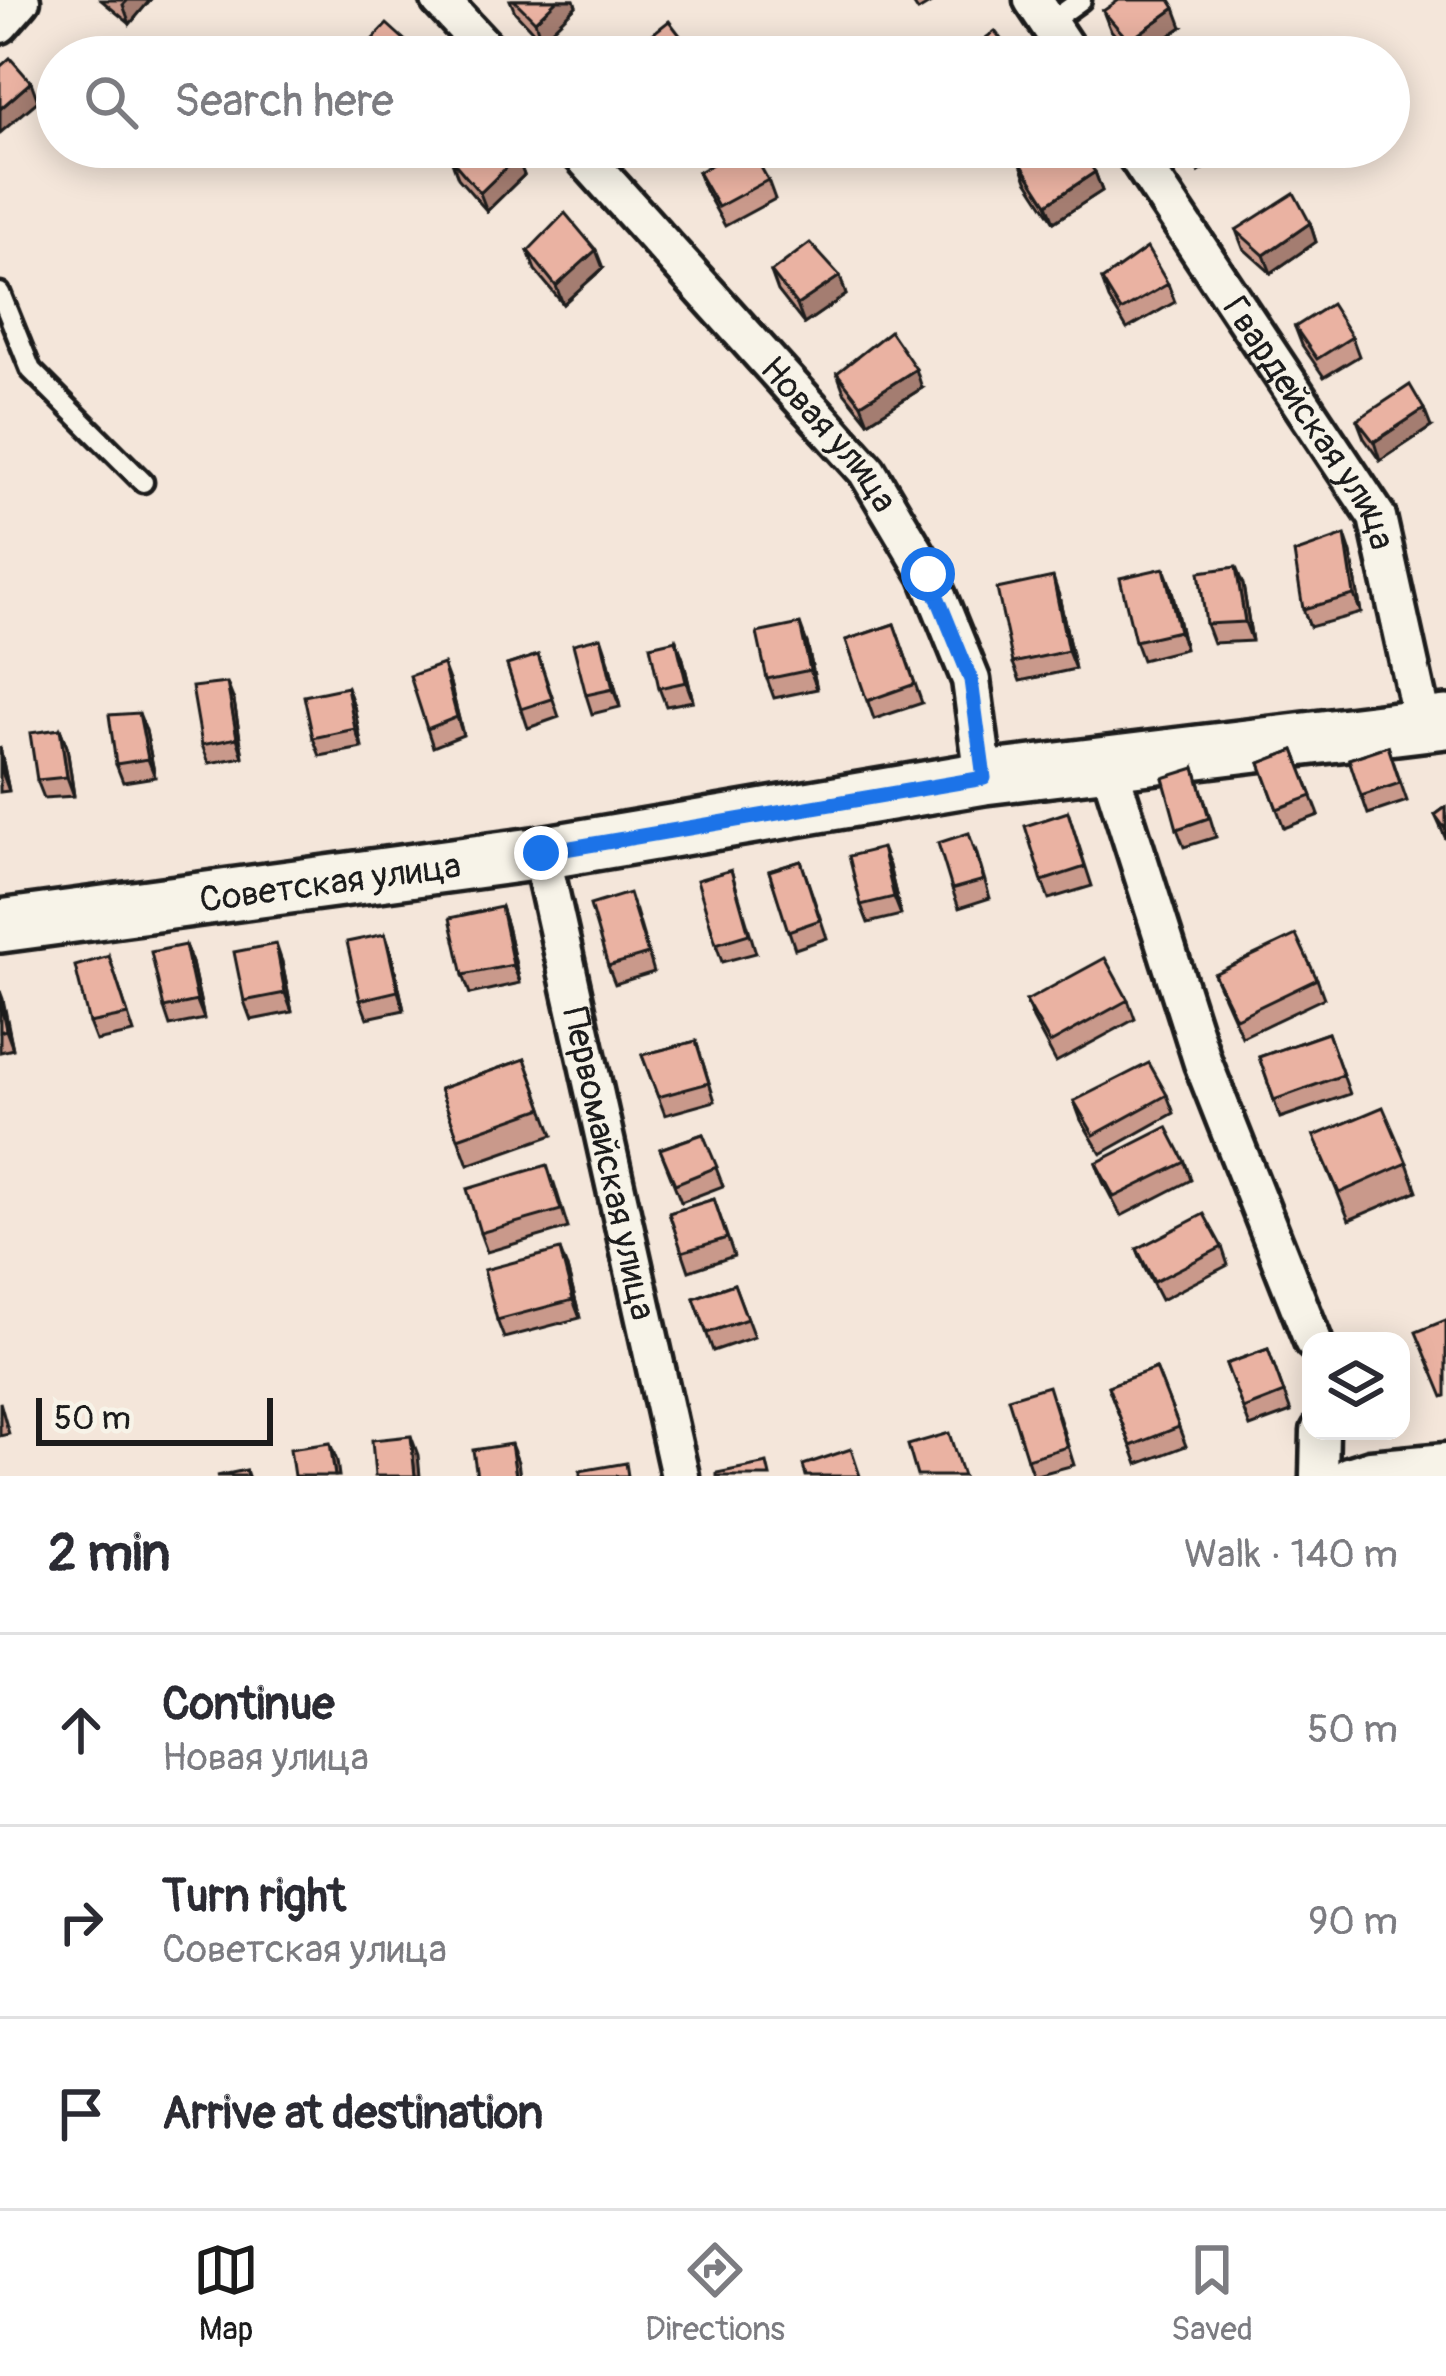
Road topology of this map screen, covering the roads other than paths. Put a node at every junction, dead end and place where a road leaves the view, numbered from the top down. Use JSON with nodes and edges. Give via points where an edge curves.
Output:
{"nodes":[{"id":1,"x":21,"y":0,"type":"edge"},
{"id":2,"x":440,"y":0,"type":"edge"},
{"id":3,"x":1081,"y":0,"type":"edge"},
{"id":4,"x":1041,"y":12,"type":"edge"},
{"id":5,"x":0,"y":24,"type":"edge"},
{"id":6,"x":473,"y":36,"type":"edge"},
{"id":7,"x":594,"y":168,"type":"edge"},
{"id":8,"x":1145,"y":168,"type":"edge"},
{"id":9,"x":0,"y":293,"type":"edge"},
{"id":10,"x":143,"y":482,"type":"dead end"},
{"id":11,"x":1435,"y":723,"type":"edge"},
{"id":12,"x":1107,"y":761,"type":"junction"},
{"id":13,"x":984,"y":778,"type":"junction"},
{"id":14,"x":541,"y":853,"type":"junction"},
{"id":15,"x":0,"y":926,"type":"edge"},
{"id":16,"x":1309,"y":1332,"type":"edge"},
{"id":17,"x":1320,"y":1440,"type":"edge"},
{"id":18,"x":1446,"y":1462,"type":"edge"},
{"id":19,"x":680,"y":1476,"type":"edge"},
{"id":20,"x":1319,"y":1476,"type":"edge"},
{"id":21,"x":1349,"y":1476,"type":"edge"}],
"edges":[{"from":1,"to":5,"type":"street"},
{"from":2,"to":6,"type":"street"},
{"from":3,"to":4,"type":"lane"},
{"from":7,"to":13,"type":"street","name":"Новая улица","via":[[867,471],[928,574],[971,680]]},
{"from":8,"to":11,"type":"street","name":"Гвардейская улица","via":[[1377,517]]},
{"from":9,"to":10,"type":"lane","via":[[31,370]]},
{"from":11,"to":12,"type":"street","name":"Советская улица"},
{"from":12,"to":13,"type":"street","name":"Советская улица"},
{"from":12,"to":16,"type":"street","via":[[1203,1063]]},
{"from":13,"to":14,"type":"street","name":"Советская улица"},
{"from":14,"to":15,"type":"street","name":"Советская улица"},
{"from":14,"to":19,"type":"street","name":"Первомайская улица"},
{"from":17,"to":20,"type":"street"},
{"from":18,"to":21,"type":"street"}]}
